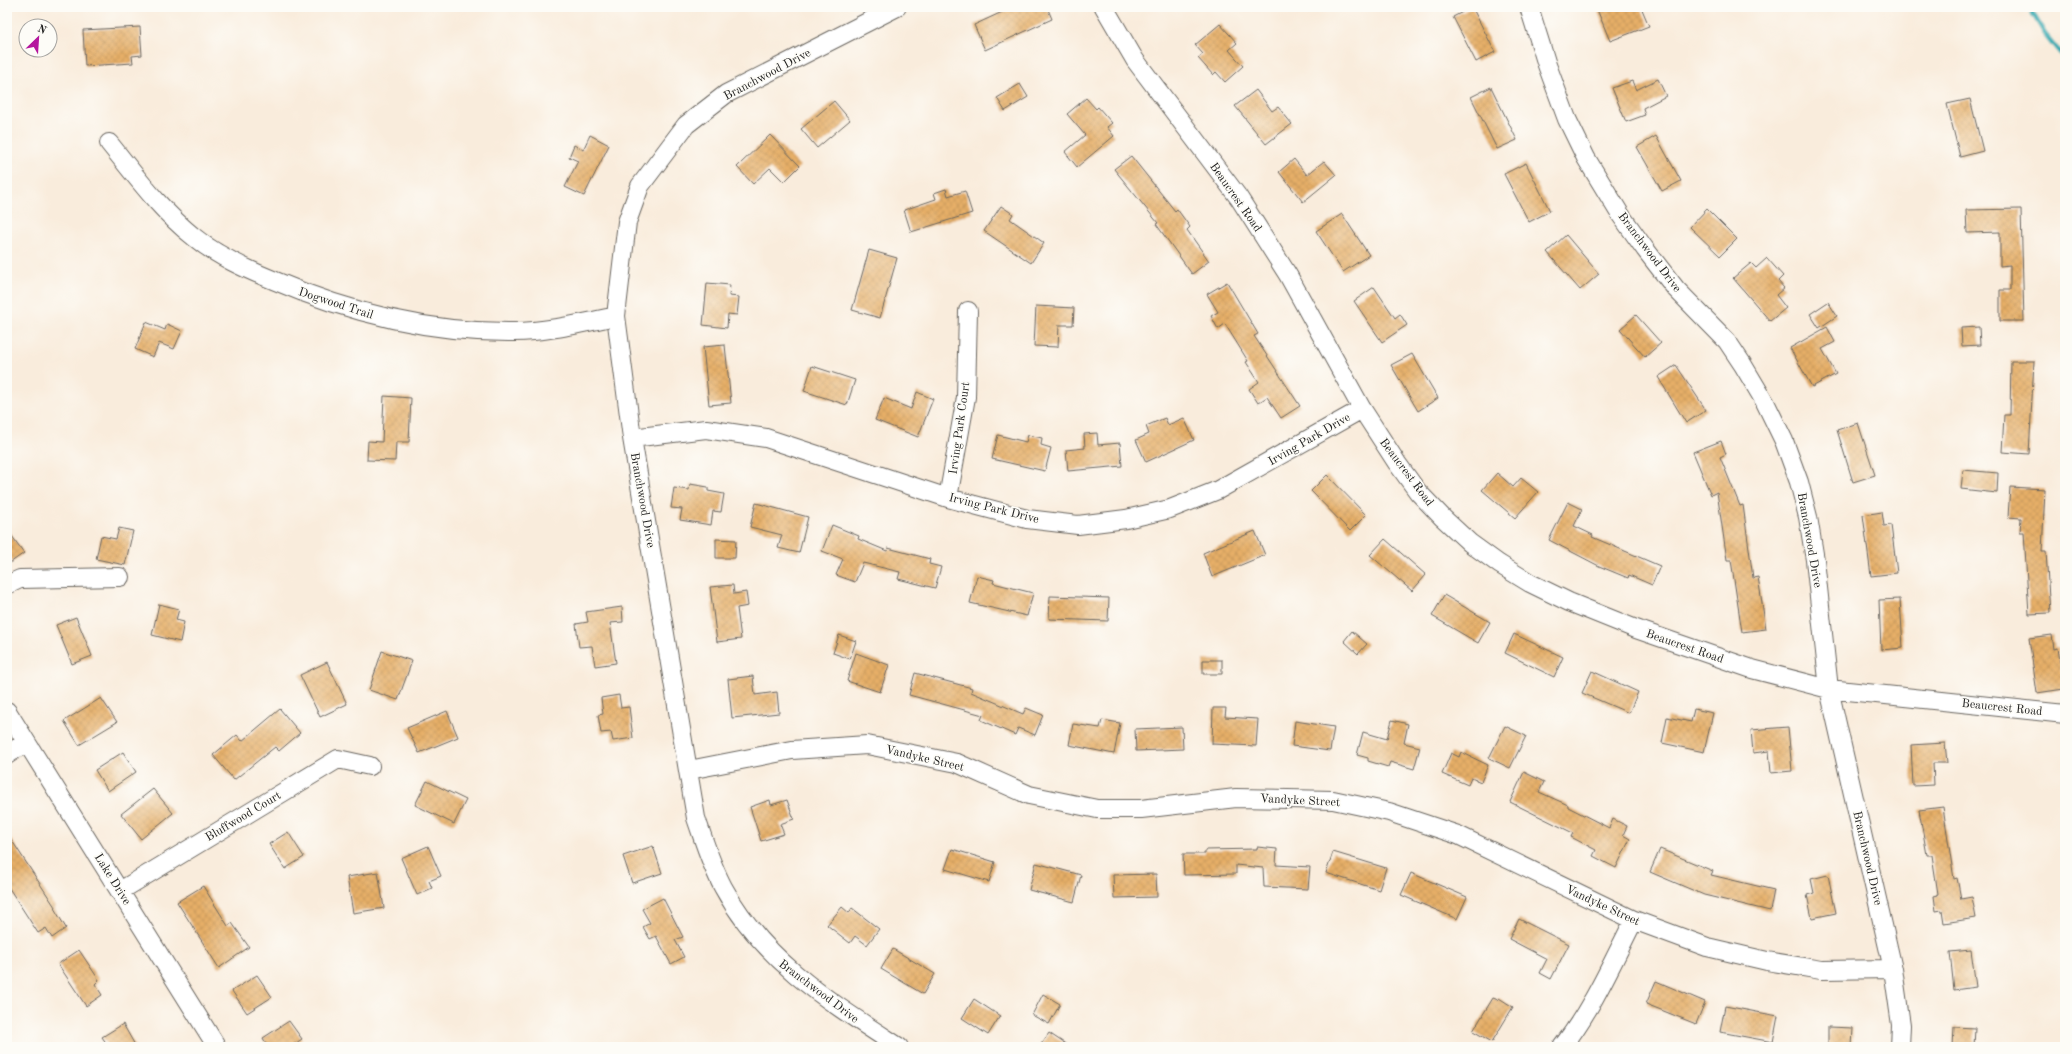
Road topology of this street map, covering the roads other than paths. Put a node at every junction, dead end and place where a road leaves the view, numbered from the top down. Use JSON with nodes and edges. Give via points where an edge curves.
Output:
{"nodes":[{"id":1,"x":897,"y":7,"type":"edge"},
{"id":2,"x":1104,"y":7,"type":"edge"},
{"id":3,"x":1529,"y":7,"type":"edge"},
{"id":4,"x":109,"y":143,"type":"dead end"},
{"id":5,"x":968,"y":311,"type":"dead end"},
{"id":6,"x":616,"y":316,"type":"junction"},
{"id":7,"x":1362,"y":409,"type":"junction"},
{"id":8,"x":632,"y":438,"type":"junction"},
{"id":9,"x":948,"y":498,"type":"junction"},
{"id":10,"x":120,"y":577,"type":"dead end"},
{"id":11,"x":7,"y":584,"type":"edge"},
{"id":12,"x":1829,"y":690,"type":"junction"},
{"id":13,"x":7,"y":711,"type":"edge"},
{"id":14,"x":2065,"y":714,"type":"edge"},
{"id":15,"x":26,"y":742,"type":"junction"},
{"id":16,"x":7,"y":755,"type":"edge"},
{"id":17,"x":370,"y":766,"type":"dead end"},
{"id":18,"x":689,"y":770,"type":"junction"},
{"id":19,"x":120,"y":891,"type":"junction"},
{"id":20,"x":1634,"y":920,"type":"junction"},
{"id":21,"x":1893,"y":970,"type":"junction"},
{"id":22,"x":217,"y":1047,"type":"edge"},
{"id":23,"x":899,"y":1047,"type":"edge"},
{"id":24,"x":1562,"y":1047,"type":"edge"},
{"id":25,"x":1900,"y":1047,"type":"edge"}],
"edges":[{"from":1,"to":6,"type":"street","name":"Branchwood Drive","via":[[726,94],[686,125],[640,186],[627,222]]},
{"from":2,"to":7,"type":"street","name":"Beaucrest Road","via":[[1135,60],[1243,204],[1288,275]]},
{"from":3,"to":12,"type":"street","name":"Branchwood Drive","via":[[1567,119],[1586,158],[1645,249],[1676,289],[1727,341],[1765,402],[1784,441],[1808,517]]},
{"from":4,"to":6,"type":"street","name":"Dogwood Trail","via":[[173,218],[194,237],[250,270],[344,308],[429,326],[472,331],[516,332],[552,329]]},
{"from":5,"to":9,"type":"street","name":"Irving Park Court","via":[[966,397]]},
{"from":6,"to":8,"type":"street","name":"Branchwood Drive"},
{"from":7,"to":9,"type":"street","name":"Irving Park Drive","via":[[1218,490],[1170,509],[1126,519],[1078,525],[1027,518]]},
{"from":7,"to":12,"type":"street","name":"Beaucrest Road","via":[[1418,492],[1443,518],[1470,543],[1530,583],[1636,629],[1752,670]]},
{"from":8,"to":9,"type":"street","name":"Irving Park Drive","via":[[706,429],[766,438]]},
{"from":8,"to":18,"type":"street","name":"Branchwood Drive"},
{"from":10,"to":11,"type":"street","via":[[20,579]]},
{"from":12,"to":14,"type":"street","name":"Beaucrest Road"},
{"from":12,"to":21,"type":"street","name":"Branchwood Drive"},
{"from":13,"to":15,"type":"street","name":"Lake Drive"},
{"from":15,"to":16,"type":"street"},
{"from":15,"to":19,"type":"street","name":"Lake Drive"},
{"from":17,"to":19,"type":"street","name":"Bluffwood Court","via":[[338,759]]},
{"from":18,"to":20,"type":"street","name":"Vandyke Street","via":[[792,750],[867,745],[958,763],[1029,795],[1097,809],[1141,809],[1236,798],[1333,800],[1389,812],[1458,835]]},
{"from":18,"to":23,"type":"street","name":"Branchwood Drive","via":[[696,818],[710,860],[733,904],[759,940],[801,980]]},
{"from":19,"to":22,"type":"street","name":"Lake Drive"},
{"from":20,"to":21,"type":"street","name":"Vandyke Street","via":[[1707,946],[1767,961],[1821,970]]},
{"from":20,"to":24,"type":"street","via":[[1594,998]]},
{"from":21,"to":25,"type":"street","name":"Branchwood Drive","via":[[1901,1025]]}]}
